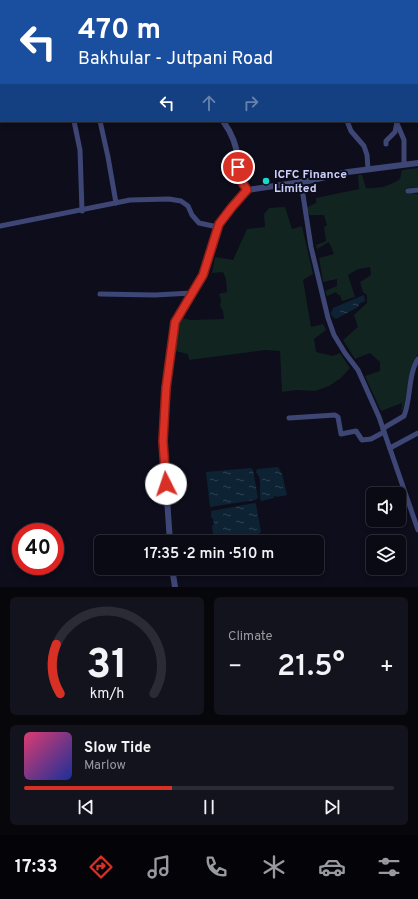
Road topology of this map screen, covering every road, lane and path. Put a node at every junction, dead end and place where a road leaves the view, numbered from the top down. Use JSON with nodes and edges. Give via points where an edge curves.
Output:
{"nodes":[{"id":1,"x":74,"y":122,"type":"edge"},
{"id":2,"x":100,"y":122,"type":"edge"},
{"id":3,"x":224,"y":122,"type":"edge"},
{"id":4,"x":347,"y":122,"type":"edge"},
{"id":5,"x":397,"y":122,"type":"edge"},
{"id":6,"x":397,"y":122,"type":"edge"},
{"id":7,"x":386,"y":144,"type":"dead end"},
{"id":8,"x":418,"y":162,"type":"edge"},
{"id":9,"x":404,"y":164,"type":"junction"},
{"id":10,"x":368,"y":169,"type":"junction"},
{"id":11,"x":301,"y":182,"type":"junction"},
{"id":12,"x":247,"y":190,"type":"junction"},
{"id":13,"x":418,"y":190,"type":"edge"},
{"id":14,"x":408,"y":191,"type":"dead end"},
{"id":15,"x":116,"y":203,"type":"junction"},
{"id":16,"x":82,"y":211,"type":"junction"},
{"id":17,"x":0,"y":226,"type":"edge"},
{"id":18,"x":218,"y":227,"type":"junction"},
{"id":19,"x":192,"y":293,"type":"junction"},
{"id":20,"x":100,"y":294,"type":"dead end"},
{"id":21,"x":418,"y":359,"type":"edge"},
{"id":22,"x":289,"y":418,"type":"dead end"},
{"id":23,"x":384,"y":430,"type":"junction"},
{"id":24,"x":418,"y":433,"type":"edge"},
{"id":25,"x":390,"y":448,"type":"junction"},
{"id":26,"x":418,"y":530,"type":"edge"},
{"id":27,"x":170,"y":535,"type":"edge"},
{"id":28,"x":173,"y":575,"type":"edge"},
{"id":29,"x":175,"y":587,"type":"edge"}],
"edges":[{"from":1,"to":16,"type":"street","via":[[80,150]]},
{"from":2,"to":15,"type":"street"},
{"from":3,"to":12,"type":"street","via":[[237,153],[240,179]]},
{"from":4,"to":10,"type":"street","via":[[351,131],[364,146]]},
{"from":5,"to":7,"type":"street","via":[[395,132]]},
{"from":6,"to":9,"type":"street","via":[[404,140]]},
{"from":8,"to":9,"type":"street"},
{"from":9,"to":10,"type":"street"},
{"from":10,"to":11,"type":"street"},
{"from":11,"to":12,"type":"street"},
{"from":11,"to":23,"type":"street","via":[[311,247],[328,318],[334,335],[358,370]]},
{"from":12,"to":18,"type":"street"},
{"from":13,"to":14,"type":"street"},
{"from":15,"to":16,"type":"street"},
{"from":15,"to":18,"type":"street","via":[[130,200],[181,201],[188,206],[199,223]]},
{"from":16,"to":17,"type":"street"},
{"from":18,"to":19,"type":"street","via":[[203,275]]},
{"from":19,"to":20,"type":"street"},
{"from":19,"to":27,"type":"street","via":[[175,322],[166,388],[163,441]]},
{"from":21,"to":23,"type":"street","via":[[404,416]]},
{"from":22,"to":23,"type":"street","via":[[335,415],[338,416],[341,434],[356,431],[362,440],[371,439]]},
{"from":23,"to":25,"type":"street"},
{"from":24,"to":25,"type":"street"},
{"from":25,"to":26,"type":"street"},
{"from":28,"to":29,"type":"street"}]}
